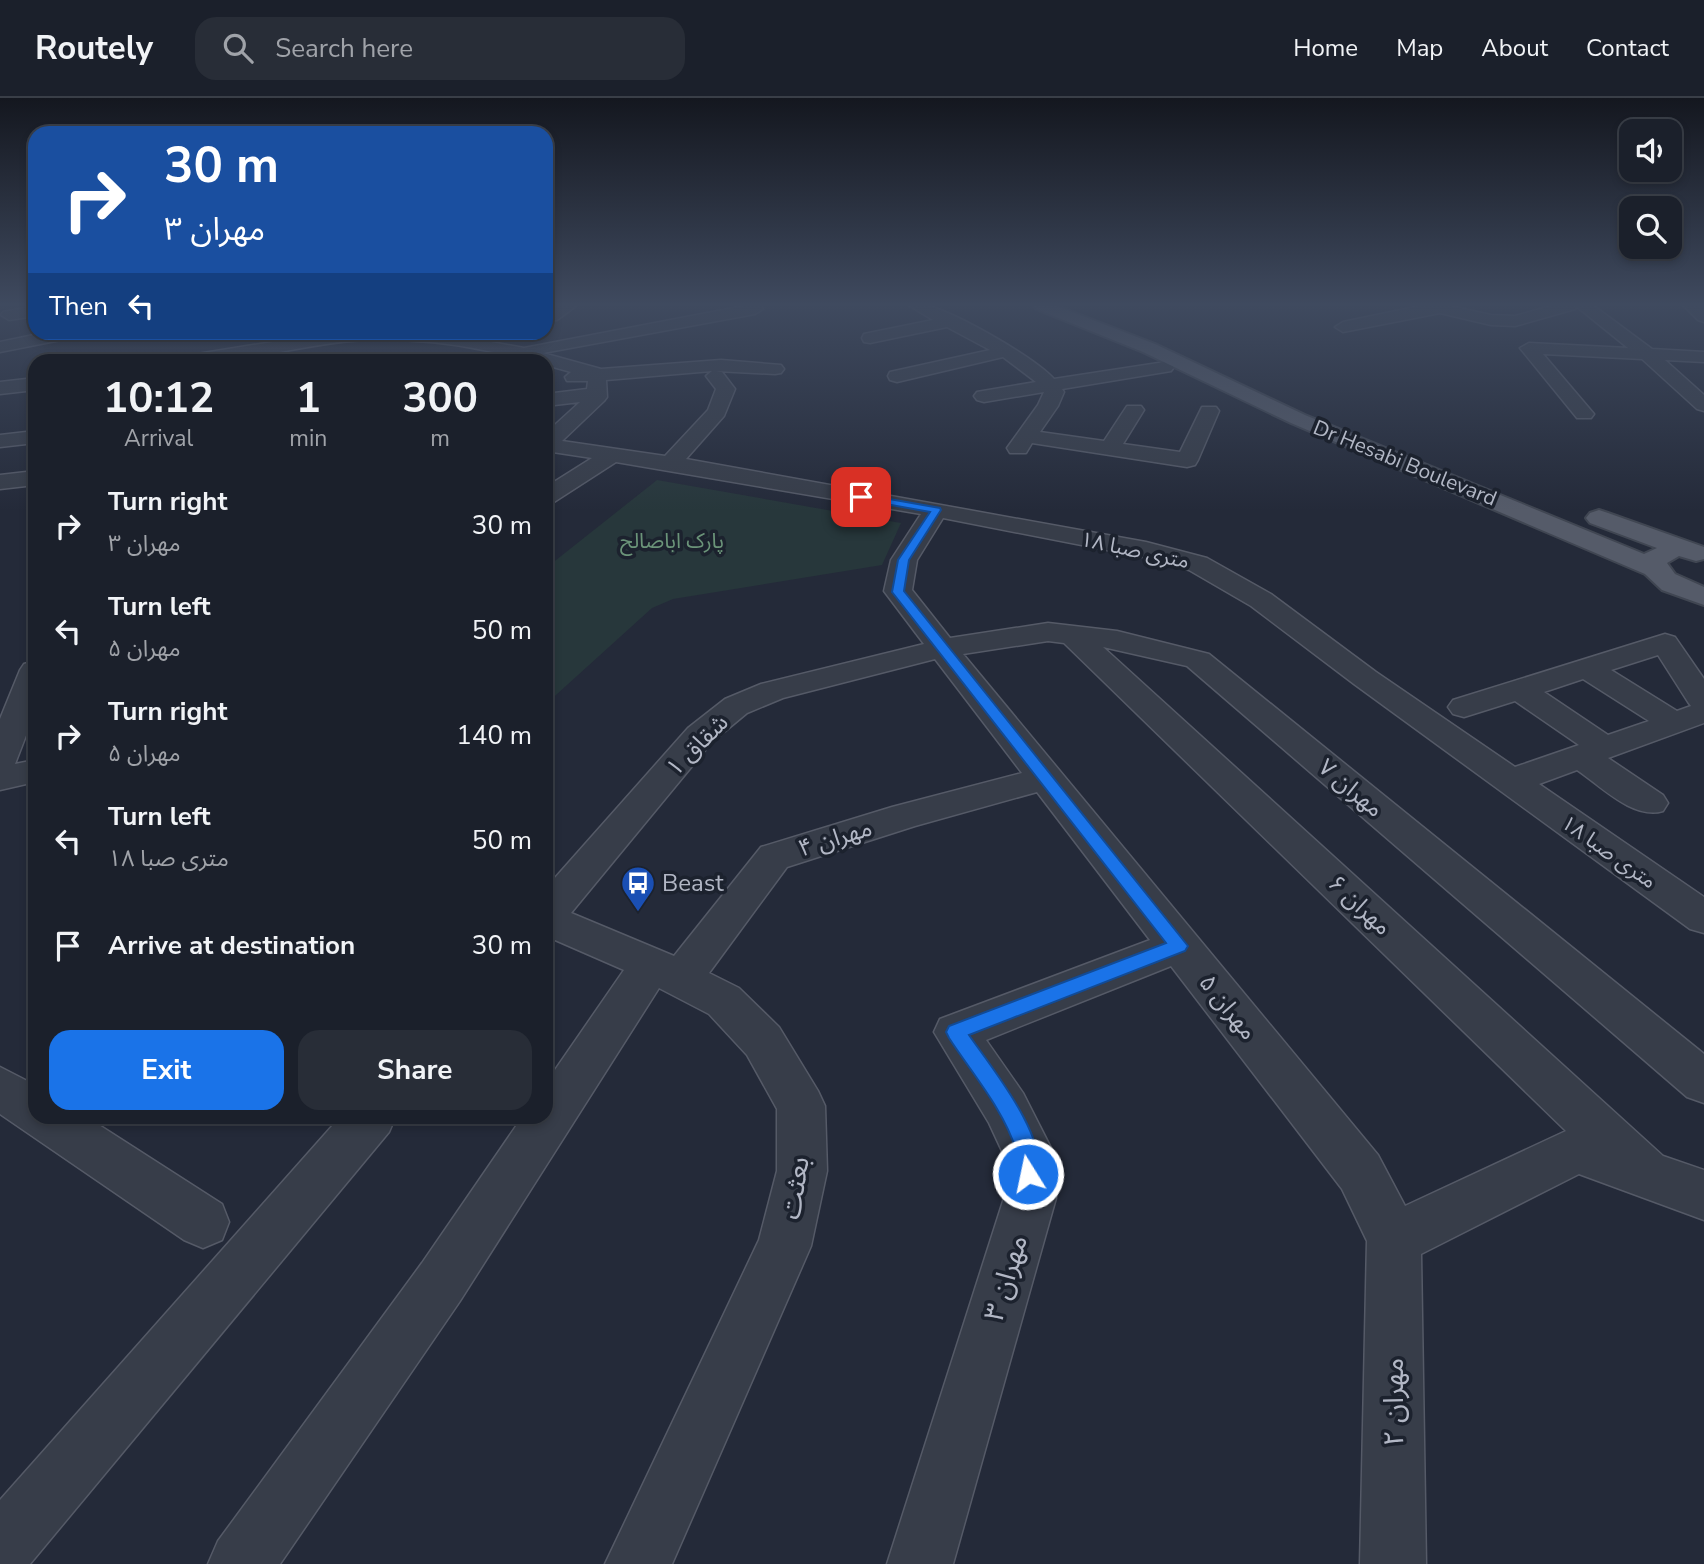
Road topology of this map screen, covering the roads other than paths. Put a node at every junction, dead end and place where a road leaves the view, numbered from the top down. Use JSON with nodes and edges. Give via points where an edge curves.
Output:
{"nodes":[{"id":1,"x":574,"y":374,"type":"edge"},
{"id":2,"x":660,"y":374,"type":"edge"},
{"id":3,"x":904,"y":374,"type":"edge"},
{"id":4,"x":1039,"y":374,"type":"edge"},
{"id":5,"x":1121,"y":374,"type":"edge"},
{"id":6,"x":1204,"y":374,"type":"edge"},
{"id":7,"x":1252,"y":374,"type":"edge"},
{"id":8,"x":1551,"y":374,"type":"edge"},
{"id":9,"x":1670,"y":374,"type":"edge"},
{"id":10,"x":715,"y":376,"type":"dead end"},
{"id":11,"x":897,"y":376,"type":"dead end"},
{"id":12,"x":553,"y":381,"type":"edge"},
{"id":13,"x":597,"y":384,"type":"junction"},
{"id":14,"x":28,"y":385,"type":"edge"},
{"id":15,"x":1051,"y":386,"type":"junction"},
{"id":16,"x":0,"y":388,"type":"edge"},
{"id":17,"x":984,"y":397,"type":"dead end"},
{"id":18,"x":553,"y":398,"type":"edge"},
{"id":19,"x":1704,"y":405,"type":"edge"},
{"id":20,"x":1134,"y":410,"type":"dead end"},
{"id":21,"x":1209,"y":411,"type":"dead end"},
{"id":22,"x":1584,"y":414,"type":"dead end"},
{"id":23,"x":28,"y":438,"type":"edge"},
{"id":24,"x":553,"y":438,"type":"edge"},
{"id":25,"x":1404,"y":440,"type":"dead end"},
{"id":26,"x":0,"y":441,"type":"edge"},
{"id":27,"x":553,"y":445,"type":"edge"},
{"id":28,"x":1110,"y":449,"type":"junction"},
{"id":29,"x":612,"y":454,"type":"junction"},
{"id":30,"x":671,"y":463,"type":"junction"},
{"id":31,"x":28,"y":479,"type":"edge"},
{"id":32,"x":0,"y":482,"type":"edge"},
{"id":33,"x":553,"y":492,"type":"edge"},
{"id":34,"x":936,"y":510,"type":"junction"},
{"id":35,"x":1583,"y":512,"type":"dead end"},
{"id":36,"x":1700,"y":554,"type":"edge"},
{"id":37,"x":1654,"y":568,"type":"junction"},
{"id":38,"x":1692,"y":592,"type":"edge"},
{"id":39,"x":1704,"y":606,"type":"edge"},
{"id":40,"x":1073,"y":635,"type":"junction"},
{"id":41,"x":942,"y":648,"type":"junction"},
{"id":42,"x":1586,"y":668,"type":"junction"},
{"id":43,"x":28,"y":688,"type":"edge"},
{"id":44,"x":1519,"y":690,"type":"junction"},
{"id":45,"x":1704,"y":702,"type":"edge"},
{"id":46,"x":1464,"y":707,"type":"dead end"},
{"id":47,"x":1689,"y":718,"type":"edge"},
{"id":48,"x":1593,"y":752,"type":"junction"},
{"id":49,"x":0,"y":761,"type":"edge"},
{"id":50,"x":28,"y":773,"type":"edge"},
{"id":51,"x":0,"y":779,"type":"edge"},
{"id":52,"x":1044,"y":779,"type":"junction"},
{"id":53,"x":1512,"y":781,"type":"junction"},
{"id":54,"x":1650,"y":803,"type":"dead end"},
{"id":55,"x":553,"y":909,"type":"edge"},
{"id":56,"x":1704,"y":918,"type":"edge"},
{"id":57,"x":553,"y":920,"type":"edge"},
{"id":58,"x":1179,"y":946,"type":"junction"},
{"id":59,"x":666,"y":971,"type":"junction"},
{"id":60,"x":1704,"y":1082,"type":"edge"},
{"id":61,"x":0,"y":1088,"type":"edge"},
{"id":62,"x":28,"y":1106,"type":"edge"},
{"id":63,"x":55,"y":1124,"type":"edge"},
{"id":64,"x":365,"y":1124,"type":"edge"},
{"id":65,"x":1647,"y":1175,"type":"junction"},
{"id":66,"x":1704,"y":1195,"type":"edge"},
{"id":67,"x":203,"y":1222,"type":"dead end"},
{"id":68,"x":1394,"y":1239,"type":"junction"},
{"id":69,"x":0,"y":1549,"type":"edge"},
{"id":70,"x":241,"y":1564,"type":"edge"},
{"id":71,"x":638,"y":1564,"type":"edge"},
{"id":72,"x":920,"y":1564,"type":"edge"},
{"id":73,"x":1393,"y":1564,"type":"edge"}],
"edges":[{"from":1,"to":13,"type":"street"},
{"from":2,"to":13,"type":"street"},
{"from":3,"to":11,"type":"street"},
{"from":4,"to":15,"type":"street"},
{"from":5,"to":15,"type":"street"},
{"from":6,"to":37,"type":"main road","name":"Dr Hesabi Boulevard","via":[[1298,419]]},
{"from":7,"to":25,"type":"main road","name":"Dr Hesabi Boulevard"},
{"from":8,"to":22,"type":"street"},
{"from":9,"to":19,"type":"street"},
{"from":10,"to":30,"type":"street","via":[[726,389],[717,412]]},
{"from":12,"to":13,"type":"street"},
{"from":13,"to":18,"type":"street"},
{"from":13,"to":24,"type":"street","name":"متری صبا ۱۸","via":[[597,397]]},
{"from":14,"to":16,"type":"street"},
{"from":15,"to":17,"type":"street"},
{"from":15,"to":28,"type":"street","via":[[1054,393],[1048,406],[1022,442]]},
{"from":20,"to":28,"type":"street"},
{"from":21,"to":28,"type":"street","via":[[1187,460]]},
{"from":23,"to":26,"type":"street"},
{"from":27,"to":29,"type":"street","name":"متری صبا ۱۸"},
{"from":29,"to":30,"type":"street","name":"متری صبا ۱۸"},
{"from":29,"to":33,"type":"street"},
{"from":30,"to":34,"type":"street","name":"متری صبا ۱۸"},
{"from":31,"to":32,"type":"street"},
{"from":34,"to":41,"type":"street","name":"مهران ۵","via":[[904,560],[898,592]]},
{"from":34,"to":53,"type":"street","name":"متری صبا ۱۸","via":[[1198,564],[1261,600]]},
{"from":35,"to":36,"type":"main road"},
{"from":36,"to":37,"type":"main road","via":[[1660,555],[1653,560]]},
{"from":37,"to":38,"type":"main road","name":"Dr Hesabi Boulevard","via":[[1662,578]]},
{"from":38,"to":39,"type":"main road","name":"Dr Hesabi Boulevard"},
{"from":40,"to":41,"type":"street","name":"مهران ۷","via":[[1048,632]]},
{"from":40,"to":60,"type":"street","name":"مهران ۷","via":[[1117,640],[1198,660]]},
{"from":40,"to":65,"type":"street","name":"مهران ۶"},
{"from":41,"to":52,"type":"street","name":"مهران ۵"},
{"from":41,"to":55,"type":"street","name":"شقاق ۱","via":[[772,691],[736,706],[700,735]]},
{"from":42,"to":44,"type":"street"},
{"from":42,"to":45,"type":"street","via":[[1665,643]]},
{"from":42,"to":47,"type":"street"},
{"from":43,"to":49,"type":"street"},
{"from":44,"to":46,"type":"street"},
{"from":44,"to":48,"type":"street"},
{"from":47,"to":48,"type":"street"},
{"from":48,"to":53,"type":"street"},
{"from":48,"to":54,"type":"street"},
{"from":50,"to":51,"type":"street"},
{"from":52,"to":58,"type":"street","name":"مهران ۵"},
{"from":52,"to":59,"type":"street","name":"مهران ۴","via":[[774,857]]},
{"from":53,"to":56,"type":"street","name":"متری صبا ۱۸"},
{"from":57,"to":59,"type":"street","name":"بعثت"},
{"from":58,"to":68,"type":"street","name":"مهران ۵","via":[[1360,1172]]},
{"from":58,"to":72,"type":"street","name":"مهران ۳","via":[[956,1032],[1006,1108],[1027,1150],[1030,1198]]},
{"from":59,"to":70,"type":"street","name":"مهران ۴"},
{"from":59,"to":71,"type":"street","name":"بعثت","via":[[724,1002],[763,1041],[801,1106],[802,1171],[784,1246]]},
{"from":61,"to":62,"type":"street"},
{"from":63,"to":67,"type":"street"},
{"from":64,"to":69,"type":"street"},
{"from":65,"to":66,"type":"street"},
{"from":65,"to":68,"type":"street","via":[[1577,1150]]},
{"from":68,"to":73,"type":"street","name":"مهران ۲"}]}
